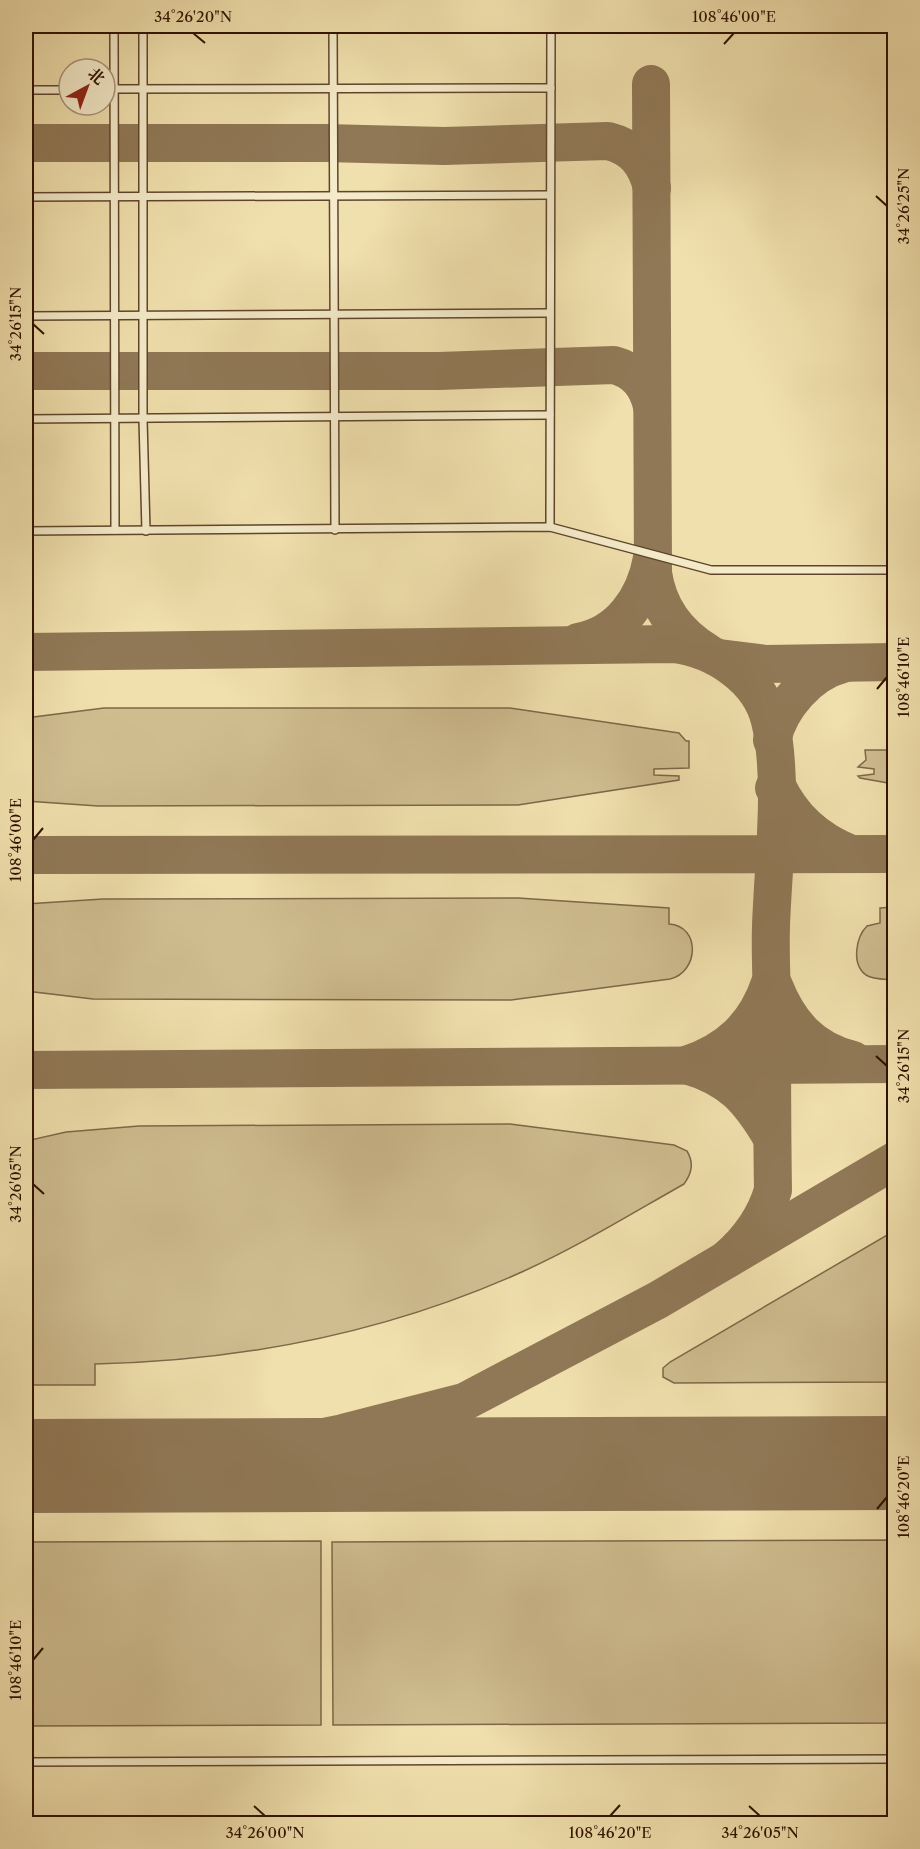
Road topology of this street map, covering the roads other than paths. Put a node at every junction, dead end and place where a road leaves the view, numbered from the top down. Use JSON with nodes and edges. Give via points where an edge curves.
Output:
{"nodes":[{"id":1,"x":114,"y":26,"type":"edge"},
{"id":2,"x":143,"y":26,"type":"edge"},
{"id":3,"x":333,"y":26,"type":"edge"},
{"id":4,"x":550,"y":26,"type":"edge"},
{"id":5,"x":112,"y":57,"type":"edge"},
{"id":6,"x":550,"y":88,"type":"junction"},
{"id":7,"x":117,"y":89,"type":"edge"},
{"id":8,"x":141,"y":89,"type":"junction"},
{"id":9,"x":335,"y":89,"type":"junction"},
{"id":10,"x":26,"y":90,"type":"edge"},
{"id":11,"x":57,"y":90,"type":"edge"},
{"id":12,"x":110,"y":117,"type":"edge"},
{"id":13,"x":549,"y":195,"type":"junction"},
{"id":14,"x":333,"y":196,"type":"junction"},
{"id":15,"x":26,"y":197,"type":"edge"},
{"id":16,"x":143,"y":197,"type":"junction"},
{"id":17,"x":113,"y":198,"type":"junction"},
{"id":18,"x":550,"y":313,"type":"junction"},
{"id":19,"x":335,"y":315,"type":"junction"},
{"id":20,"x":26,"y":316,"type":"edge"},
{"id":21,"x":116,"y":316,"type":"junction"},
{"id":22,"x":144,"y":316,"type":"junction"},
{"id":23,"x":550,"y":415,"type":"junction"},
{"id":24,"x":335,"y":418,"type":"junction"},
{"id":25,"x":26,"y":419,"type":"edge"},
{"id":26,"x":114,"y":419,"type":"junction"},
{"id":27,"x":143,"y":419,"type":"junction"},
{"id":28,"x":550,"y":527,"type":"junction"},
{"id":29,"x":115,"y":530,"type":"junction"},
{"id":30,"x":335,"y":530,"type":"junction"},
{"id":31,"x":26,"y":531,"type":"edge"},
{"id":32,"x":146,"y":531,"type":"junction"},
{"id":33,"x":894,"y":570,"type":"edge"},
{"id":34,"x":894,"y":1759,"type":"edge"},
{"id":35,"x":26,"y":1762,"type":"edge"}],
"edges":[{"from":1,"to":5,"type":"lane"},
{"from":2,"to":8,"type":"lane"},
{"from":3,"to":9,"type":"lane"},
{"from":4,"to":6,"type":"lane"},
{"from":6,"to":9,"type":"lane"},
{"from":6,"to":13,"type":"lane"},
{"from":7,"to":8,"type":"lane"},
{"from":8,"to":9,"type":"lane"},
{"from":8,"to":16,"type":"lane"},
{"from":9,"to":14,"type":"lane"},
{"from":10,"to":11,"type":"lane"},
{"from":12,"to":17,"type":"lane"},
{"from":13,"to":14,"type":"lane"},
{"from":13,"to":18,"type":"lane"},
{"from":14,"to":16,"type":"lane"},
{"from":14,"to":19,"type":"lane"},
{"from":15,"to":17,"type":"lane"},
{"from":16,"to":17,"type":"lane"},
{"from":16,"to":22,"type":"lane"},
{"from":17,"to":21,"type":"lane"},
{"from":18,"to":19,"type":"lane"},
{"from":18,"to":23,"type":"lane"},
{"from":19,"to":22,"type":"lane"},
{"from":19,"to":24,"type":"lane"},
{"from":20,"to":21,"type":"lane"},
{"from":21,"to":22,"type":"lane"},
{"from":21,"to":26,"type":"lane"},
{"from":22,"to":27,"type":"lane"},
{"from":23,"to":24,"type":"lane"},
{"from":23,"to":28,"type":"lane"},
{"from":24,"to":27,"type":"lane"},
{"from":24,"to":30,"type":"lane"},
{"from":25,"to":26,"type":"lane"},
{"from":26,"to":27,"type":"lane"},
{"from":26,"to":29,"type":"lane"},
{"from":27,"to":32,"type":"lane"},
{"from":28,"to":30,"type":"lane"},
{"from":28,"to":33,"type":"lane","via":[[711,570]]},
{"from":29,"to":31,"type":"lane"},
{"from":29,"to":32,"type":"lane"},
{"from":30,"to":32,"type":"lane"},
{"from":34,"to":35,"type":"lane"}]}
